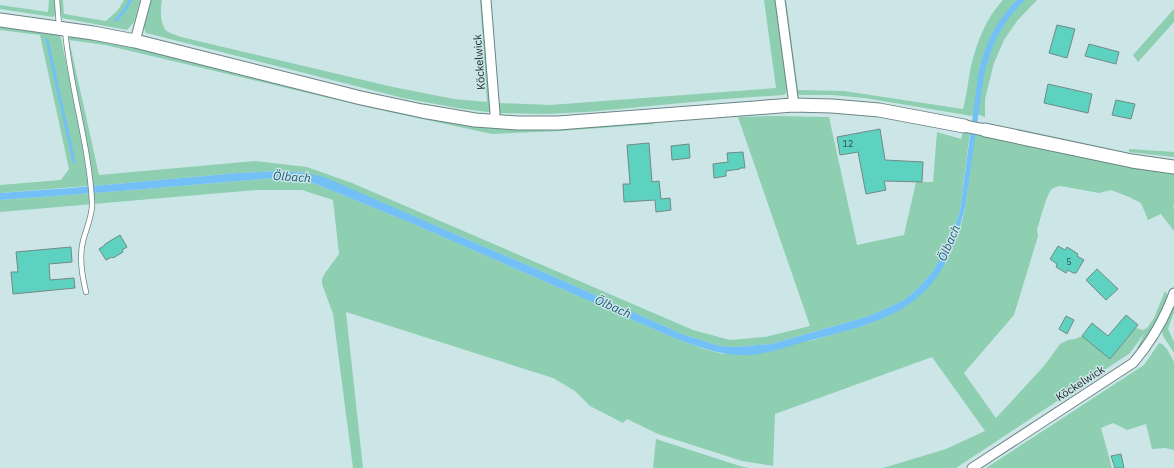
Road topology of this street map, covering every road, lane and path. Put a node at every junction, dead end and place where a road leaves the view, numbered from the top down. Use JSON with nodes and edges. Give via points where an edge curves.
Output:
{"nodes":[{"id":1,"x":57,"y":0,"type":"edge"},
{"id":2,"x":146,"y":0,"type":"edge"},
{"id":3,"x":486,"y":0,"type":"edge"},
{"id":4,"x":780,"y":0,"type":"edge"},
{"id":5,"x":0,"y":20,"type":"edge"},
{"id":6,"x":62,"y":28,"type":"junction"},
{"id":7,"x":135,"y":41,"type":"junction"},
{"id":8,"x":793,"y":105,"type":"junction"},
{"id":9,"x":494,"y":121,"type":"junction"},
{"id":10,"x":964,"y":126,"type":"joint"},
{"id":11,"x":985,"y":130,"type":"joint"},
{"id":12,"x":1174,"y":167,"type":"edge"},
{"id":13,"x":86,"y":292,"type":"dead end"},
{"id":14,"x":1174,"y":293,"type":"edge"},
{"id":15,"x":972,"y":468,"type":"edge"}],
"edges":[{"from":1,"to":6,"type":"lane"},
{"from":2,"to":7,"type":"street"},
{"from":3,"to":9,"type":"street","name":"Köckelwick"},
{"from":4,"to":8,"type":"street"},
{"from":5,"to":6,"type":"main road"},
{"from":6,"to":7,"type":"main road"},
{"from":6,"to":13,"type":"lane","via":[[90,176],[92,205],[81,253]]},
{"from":7,"to":9,"type":"main road","via":[[354,96],[422,111]]},
{"from":8,"to":9,"type":"main road","via":[[558,123]]},
{"from":8,"to":10,"type":"main road","via":[[879,110]]},
{"from":10,"to":11,"type":"street"},
{"from":11,"to":12,"type":"main road","via":[[1132,161]]},
{"from":14,"to":15,"type":"street","name":"Köckelwick","via":[[1156,332],[1133,363]]}]}
